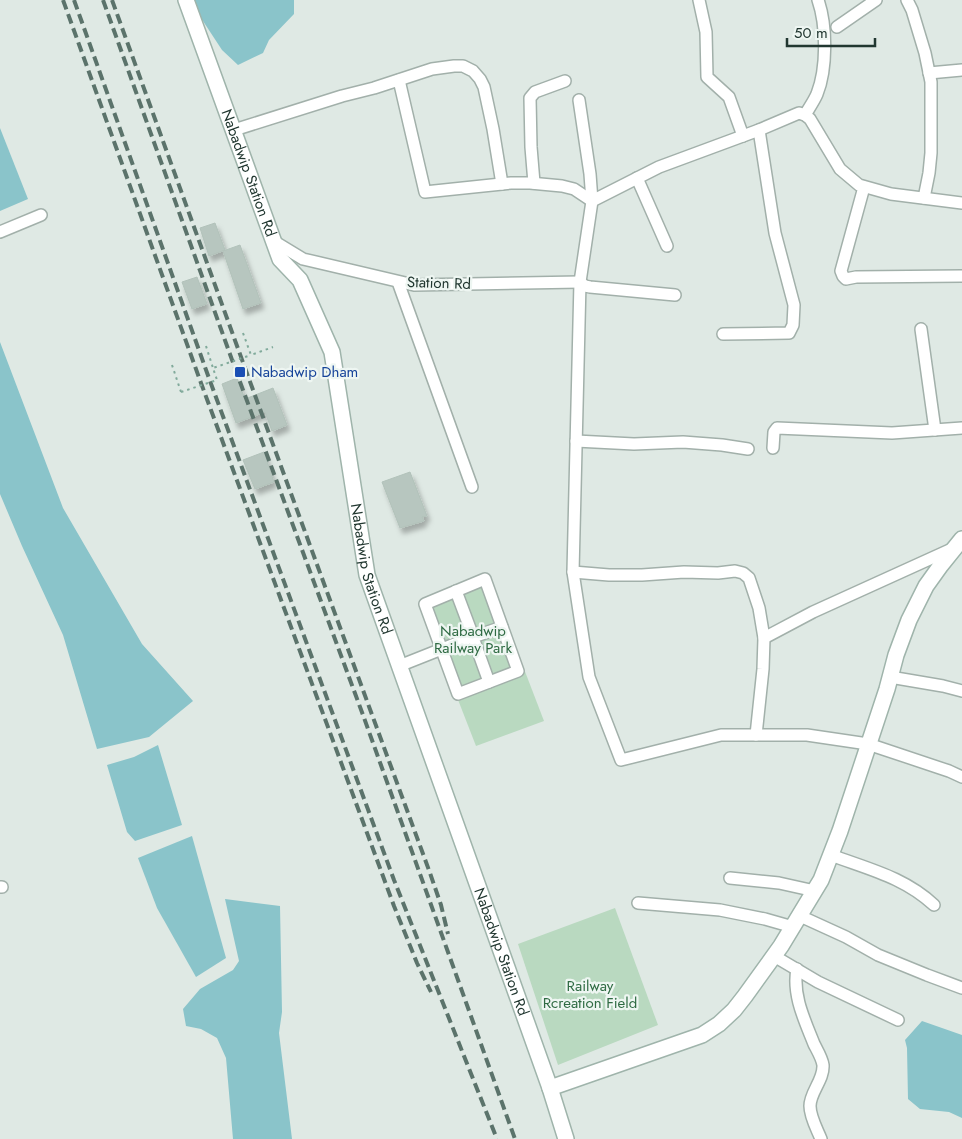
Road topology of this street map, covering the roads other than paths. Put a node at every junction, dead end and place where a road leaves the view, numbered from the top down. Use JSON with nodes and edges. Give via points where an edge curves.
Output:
{"nodes":[{"id":1,"x":186,"y":0,"type":"edge"},
{"id":2,"x":699,"y":0,"type":"edge"},
{"id":3,"x":818,"y":0,"type":"edge"},
{"id":4,"x":876,"y":0,"type":"edge"},
{"id":5,"x":907,"y":0,"type":"edge"},
{"id":6,"x":837,"y":27,"type":"dead end"},
{"id":7,"x":962,"y":70,"type":"edge"},
{"id":8,"x":929,"y":73,"type":"junction"},
{"id":9,"x":399,"y":80,"type":"junction"},
{"id":10,"x":565,"y":81,"type":"dead end"},
{"id":11,"x":579,"y":100,"type":"dead end"},
{"id":12,"x":805,"y":115,"type":"junction"},
{"id":13,"x":234,"y":130,"type":"junction"},
{"id":14,"x":759,"y":130,"type":"junction"},
{"id":15,"x":743,"y":136,"type":"junction"},
{"id":16,"x":637,"y":178,"type":"junction"},
{"id":17,"x":534,"y":183,"type":"junction"},
{"id":18,"x":502,"y":184,"type":"junction"},
{"id":19,"x":864,"y":187,"type":"junction"},
{"id":20,"x":924,"y":198,"type":"junction"},
{"id":21,"x":592,"y":201,"type":"junction"},
{"id":22,"x":962,"y":203,"type":"edge"},
{"id":23,"x":41,"y":215,"type":"dead end"},
{"id":24,"x":0,"y":232,"type":"edge"},
{"id":25,"x":274,"y":242,"type":"junction"},
{"id":26,"x":667,"y":246,"type":"dead end"},
{"id":27,"x":962,"y":276,"type":"edge"},
{"id":28,"x":398,"y":282,"type":"junction"},
{"id":29,"x":580,"y":282,"type":"junction"},
{"id":30,"x":675,"y":295,"type":"dead end"},
{"id":31,"x":921,"y":329,"type":"dead end"},
{"id":32,"x":722,"y":334,"type":"dead end"},
{"id":33,"x":962,"y":428,"type":"edge"},
{"id":34,"x":935,"y":430,"type":"junction"},
{"id":35,"x":576,"y":440,"type":"junction"},
{"id":36,"x":773,"y":448,"type":"dead end"},
{"id":37,"x":748,"y":449,"type":"dead end"},
{"id":38,"x":472,"y":487,"type":"dead end"},
{"id":39,"x":959,"y":543,"type":"edge"},
{"id":40,"x":573,"y":572,"type":"junction"},
{"id":41,"x":456,"y":591,"type":"junction"},
{"id":42,"x":502,"y":627,"type":"junction"},
{"id":43,"x":473,"y":637,"type":"junction"},
{"id":44,"x":764,"y":638,"type":"junction"},
{"id":45,"x":442,"y":650,"type":"junction"},
{"id":46,"x":400,"y":666,"type":"junction"},
{"id":47,"x":890,"y":677,"type":"junction"},
{"id":48,"x":489,"y":682,"type":"junction"},
{"id":49,"x":962,"y":691,"type":"edge"},
{"id":50,"x":756,"y":735,"type":"junction"},
{"id":51,"x":868,"y":744,"type":"junction"},
{"id":52,"x":962,"y":777,"type":"edge"},
{"id":53,"x":831,"y":855,"type":"junction"},
{"id":54,"x":730,"y":878,"type":"dead end"},
{"id":55,"x":815,"y":891,"type":"junction"},
{"id":56,"x":638,"y":904,"type":"dead end"},
{"id":57,"x":934,"y":905,"type":"dead end"},
{"id":58,"x":796,"y":922,"type":"junction"},
{"id":59,"x":774,"y":956,"type":"junction"},
{"id":60,"x":797,"y":969,"type":"junction"},
{"id":61,"x":962,"y":988,"type":"edge"},
{"id":62,"x":898,"y":1020,"type":"dead end"},
{"id":63,"x":550,"y":1088,"type":"junction"},
{"id":64,"x":566,"y":1139,"type":"edge"},
{"id":65,"x":821,"y":1139,"type":"edge"}],
"edges":[{"from":1,"to":13,"type":"main road","name":"Nabadwip Station Rd"},
{"from":2,"to":15,"type":"street","via":[[706,32],[707,76],[729,97]]},
{"from":3,"to":12,"type":"street","via":[[825,38],[824,59],[818,92]]},
{"from":4,"to":6,"type":"street"},
{"from":5,"to":8,"type":"street"},
{"from":7,"to":8,"type":"street"},
{"from":8,"to":20,"type":"street","via":[[931,153]]},
{"from":9,"to":13,"type":"street"},
{"from":9,"to":18,"type":"street","via":[[425,192]]},
{"from":9,"to":18,"type":"street","via":[[445,67],[463,66],[473,70],[484,87]]},
{"from":10,"to":17,"type":"street","via":[[535,92],[530,98]]},
{"from":11,"to":21,"type":"street"},
{"from":12,"to":14,"type":"street","via":[[799,113]]},
{"from":12,"to":19,"type":"street","via":[[840,169]]},
{"from":13,"to":25,"type":"main road","name":"Nabadwip Station Rd"},
{"from":14,"to":15,"type":"street"},
{"from":14,"to":32,"type":"street","via":[[775,233],[794,305],[794,324],[789,333]]},
{"from":15,"to":16,"type":"street"},
{"from":16,"to":21,"type":"street"},
{"from":16,"to":26,"type":"street"},
{"from":17,"to":18,"type":"street"},
{"from":17,"to":21,"type":"street","via":[[574,189]]},
{"from":19,"to":20,"type":"street"},
{"from":19,"to":27,"type":"street","via":[[841,271],[846,279]]},
{"from":20,"to":22,"type":"street"},
{"from":21,"to":29,"type":"street"},
{"from":23,"to":24,"type":"street"},
{"from":25,"to":28,"type":"street","name":"Station Rd","via":[[303,259]]},
{"from":25,"to":46,"type":"main road","name":"Nabadwip Station Rd","via":[[280,258],[300,280],[332,352],[368,575]]},
{"from":28,"to":29,"type":"street","name":"Station Rd","via":[[414,285]]},
{"from":28,"to":38,"type":"street"},
{"from":29,"to":30,"type":"street","name":"Station Rd","via":[[590,287]]},
{"from":29,"to":35,"type":"street"},
{"from":31,"to":34,"type":"street"},
{"from":33,"to":34,"type":"street"},
{"from":34,"to":36,"type":"street","via":[[892,433],[777,428]]},
{"from":35,"to":37,"type":"street","via":[[634,444],[683,442]]},
{"from":35,"to":40,"type":"street"},
{"from":39,"to":44,"type":"street"},
{"from":39,"to":47,"type":"main road","via":[[926,586],[909,620]]},
{"from":40,"to":44,"type":"street","via":[[626,575],[743,573],[749,578],[759,608]]},
{"from":40,"to":50,"type":"street","via":[[589,677],[621,760],[721,735]]},
{"from":41,"to":42,"type":"street","via":[[485,579]]},
{"from":41,"to":43,"type":"street"},
{"from":41,"to":45,"type":"street","via":[[425,604]]},
{"from":42,"to":43,"type":"street"},
{"from":42,"to":48,"type":"street","via":[[518,672]]},
{"from":43,"to":45,"type":"street"},
{"from":43,"to":48,"type":"street"},
{"from":44,"to":50,"type":"street"},
{"from":45,"to":46,"type":"street"},
{"from":45,"to":48,"type":"street","via":[[458,694]]},
{"from":46,"to":63,"type":"main road","name":"Nabadwip Station Rd"},
{"from":47,"to":49,"type":"street"},
{"from":47,"to":51,"type":"main road"},
{"from":50,"to":51,"type":"street","via":[[807,735]]},
{"from":51,"to":52,"type":"street"},
{"from":51,"to":53,"type":"main road"},
{"from":53,"to":55,"type":"main road"},
{"from":53,"to":57,"type":"street","via":[[907,884]]},
{"from":54,"to":55,"type":"street"},
{"from":55,"to":58,"type":"main road"},
{"from":56,"to":58,"type":"street","via":[[720,910]]},
{"from":58,"to":59,"type":"main road"},
{"from":58,"to":61,"type":"street","via":[[846,937],[878,954]]},
{"from":59,"to":60,"type":"street"},
{"from":59,"to":63,"type":"main road","via":[[734,1010],[708,1031]]},
{"from":60,"to":62,"type":"street"},
{"from":60,"to":65,"type":"street","via":[[797,995],[823,1065],[810,1106]]},
{"from":63,"to":64,"type":"main road","name":"Nabadwip Station Rd"}]}
